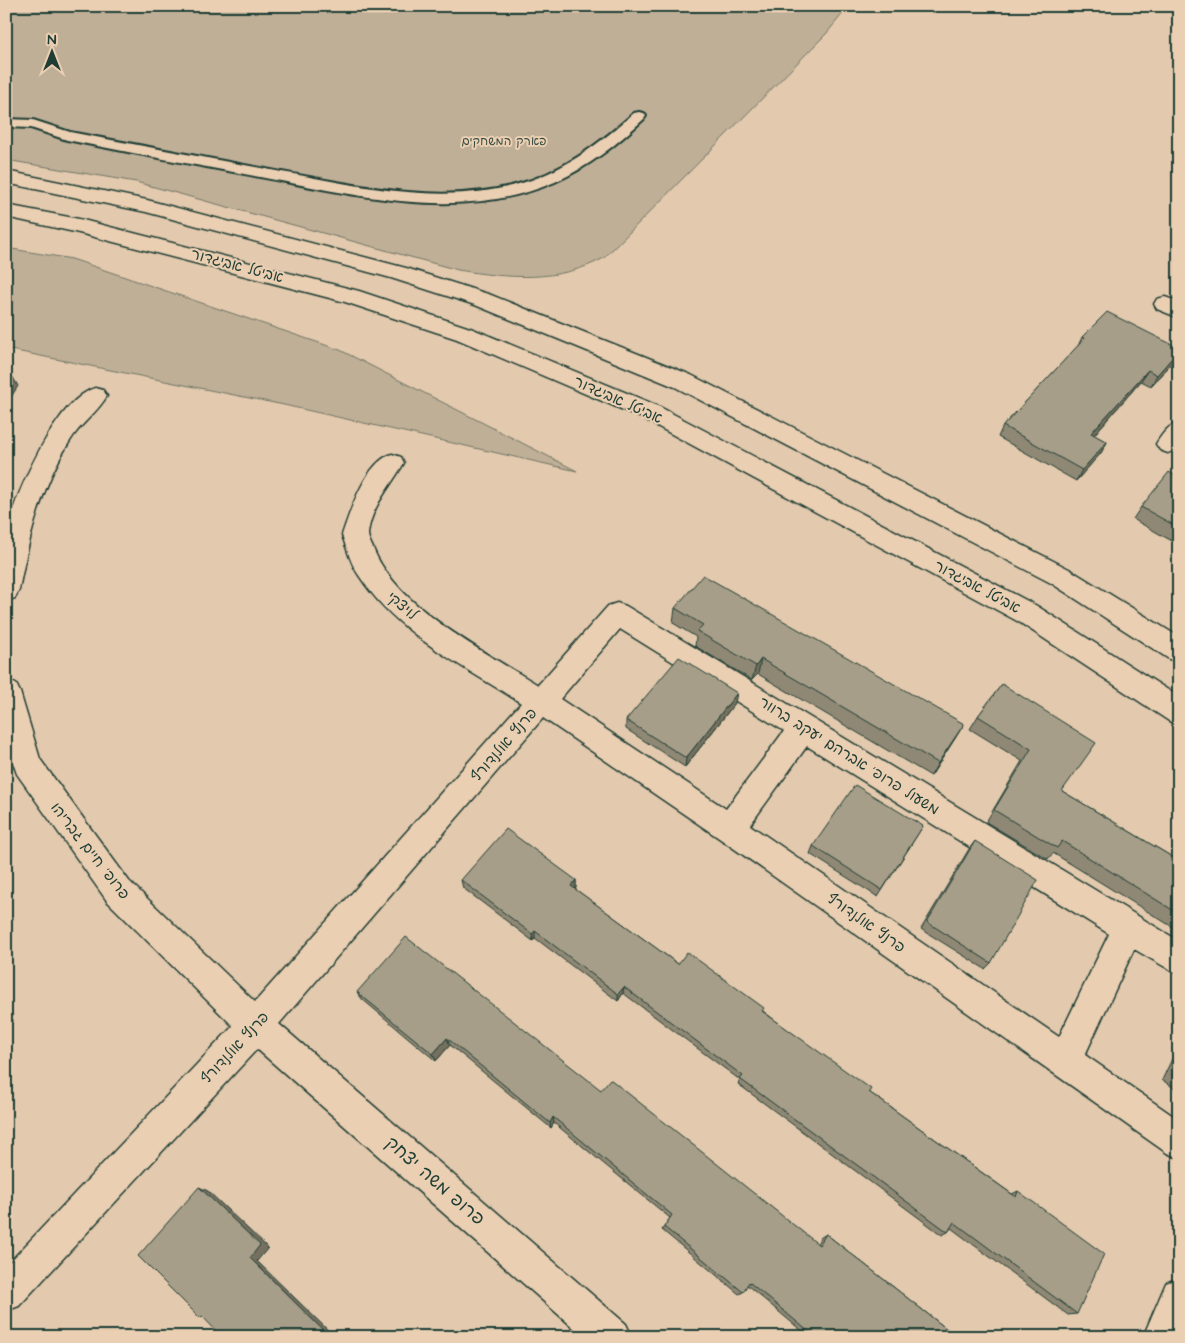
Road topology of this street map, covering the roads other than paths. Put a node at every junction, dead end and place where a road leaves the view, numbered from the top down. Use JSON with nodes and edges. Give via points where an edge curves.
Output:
{"nodes":[{"id":1,"x":638,"y":116,"type":"dead end"},
{"id":2,"x":6,"y":123,"type":"edge"},
{"id":3,"x":6,"y":178,"type":"edge"},
{"id":4,"x":6,"y":211,"type":"edge"},
{"id":5,"x":95,"y":396,"type":"dead end"},
{"id":6,"x":392,"y":463,"type":"dead end"},
{"id":7,"x":6,"y":590,"type":"edge"},
{"id":8,"x":1179,"y":651,"type":"edge"},
{"id":9,"x":6,"y":692,"type":"edge"},
{"id":10,"x":542,"y":702,"type":"junction"},
{"id":11,"x":1179,"y":712,"type":"edge"},
{"id":12,"x":803,"y":728,"type":"junction"},
{"id":13,"x":730,"y":828,"type":"junction"},
{"id":14,"x":1128,"y":928,"type":"junction"},
{"id":15,"x":1179,"y":959,"type":"edge"},
{"id":16,"x":256,"y":1026,"type":"junction"},
{"id":17,"x":1065,"y":1061,"type":"junction"},
{"id":18,"x":1179,"y":1141,"type":"edge"},
{"id":19,"x":6,"y":1293,"type":"edge"},
{"id":20,"x":1179,"y":1296,"type":"edge"},
{"id":21,"x":613,"y":1337,"type":"edge"},
{"id":22,"x":1162,"y":1337,"type":"edge"}],
"edges":[{"from":1,"to":2,"type":"lane","via":[[606,146],[568,172],[518,190],[456,199],[376,194],[68,136],[33,124]]},
{"from":3,"to":8,"type":"street","via":[[147,206],[398,272],[483,300],[682,380],[1060,576]]},
{"from":4,"to":11,"type":"street","name":"אביטל אביגדור","via":[[89,228],[351,296],[466,334],[632,404],[1028,614]]},
{"from":5,"to":7,"type":"street","via":[[63,431],[36,477],[16,542]]},
{"from":6,"to":10,"type":"street","name":"לויצקי","via":[[368,496],[355,535],[368,569],[391,599],[445,640]]},
{"from":9,"to":16,"type":"street","name":"פרופ' חיים גבריהו","via":[[27,765],[67,824],[118,891]]},
{"from":10,"to":12,"type":"street","name":"משעול פרופ' אברהם יעקב ברוור","via":[[617,614]]},
{"from":10,"to":13,"type":"street","name":"פרנץ אולנדורף"},
{"from":10,"to":16,"type":"street","name":"פרנץ אולנדורף"},
{"from":12,"to":13,"type":"street"},
{"from":12,"to":14,"type":"street","name":"משעול פרופ' אברהם יעקב ברוור"},
{"from":13,"to":17,"type":"street","name":"פרנץ אולנדורף"},
{"from":14,"to":15,"type":"street","name":"משעול פרופ' אברהם יעקב ברוור"},
{"from":14,"to":17,"type":"street"},
{"from":16,"to":19,"type":"street","name":"פרנץ אולנדורף"},
{"from":16,"to":21,"type":"street","name":"פרופ משה יצחק"},
{"from":17,"to":18,"type":"street","name":"פרנץ אולנדורף"},
{"from":20,"to":22,"type":"street"}]}
